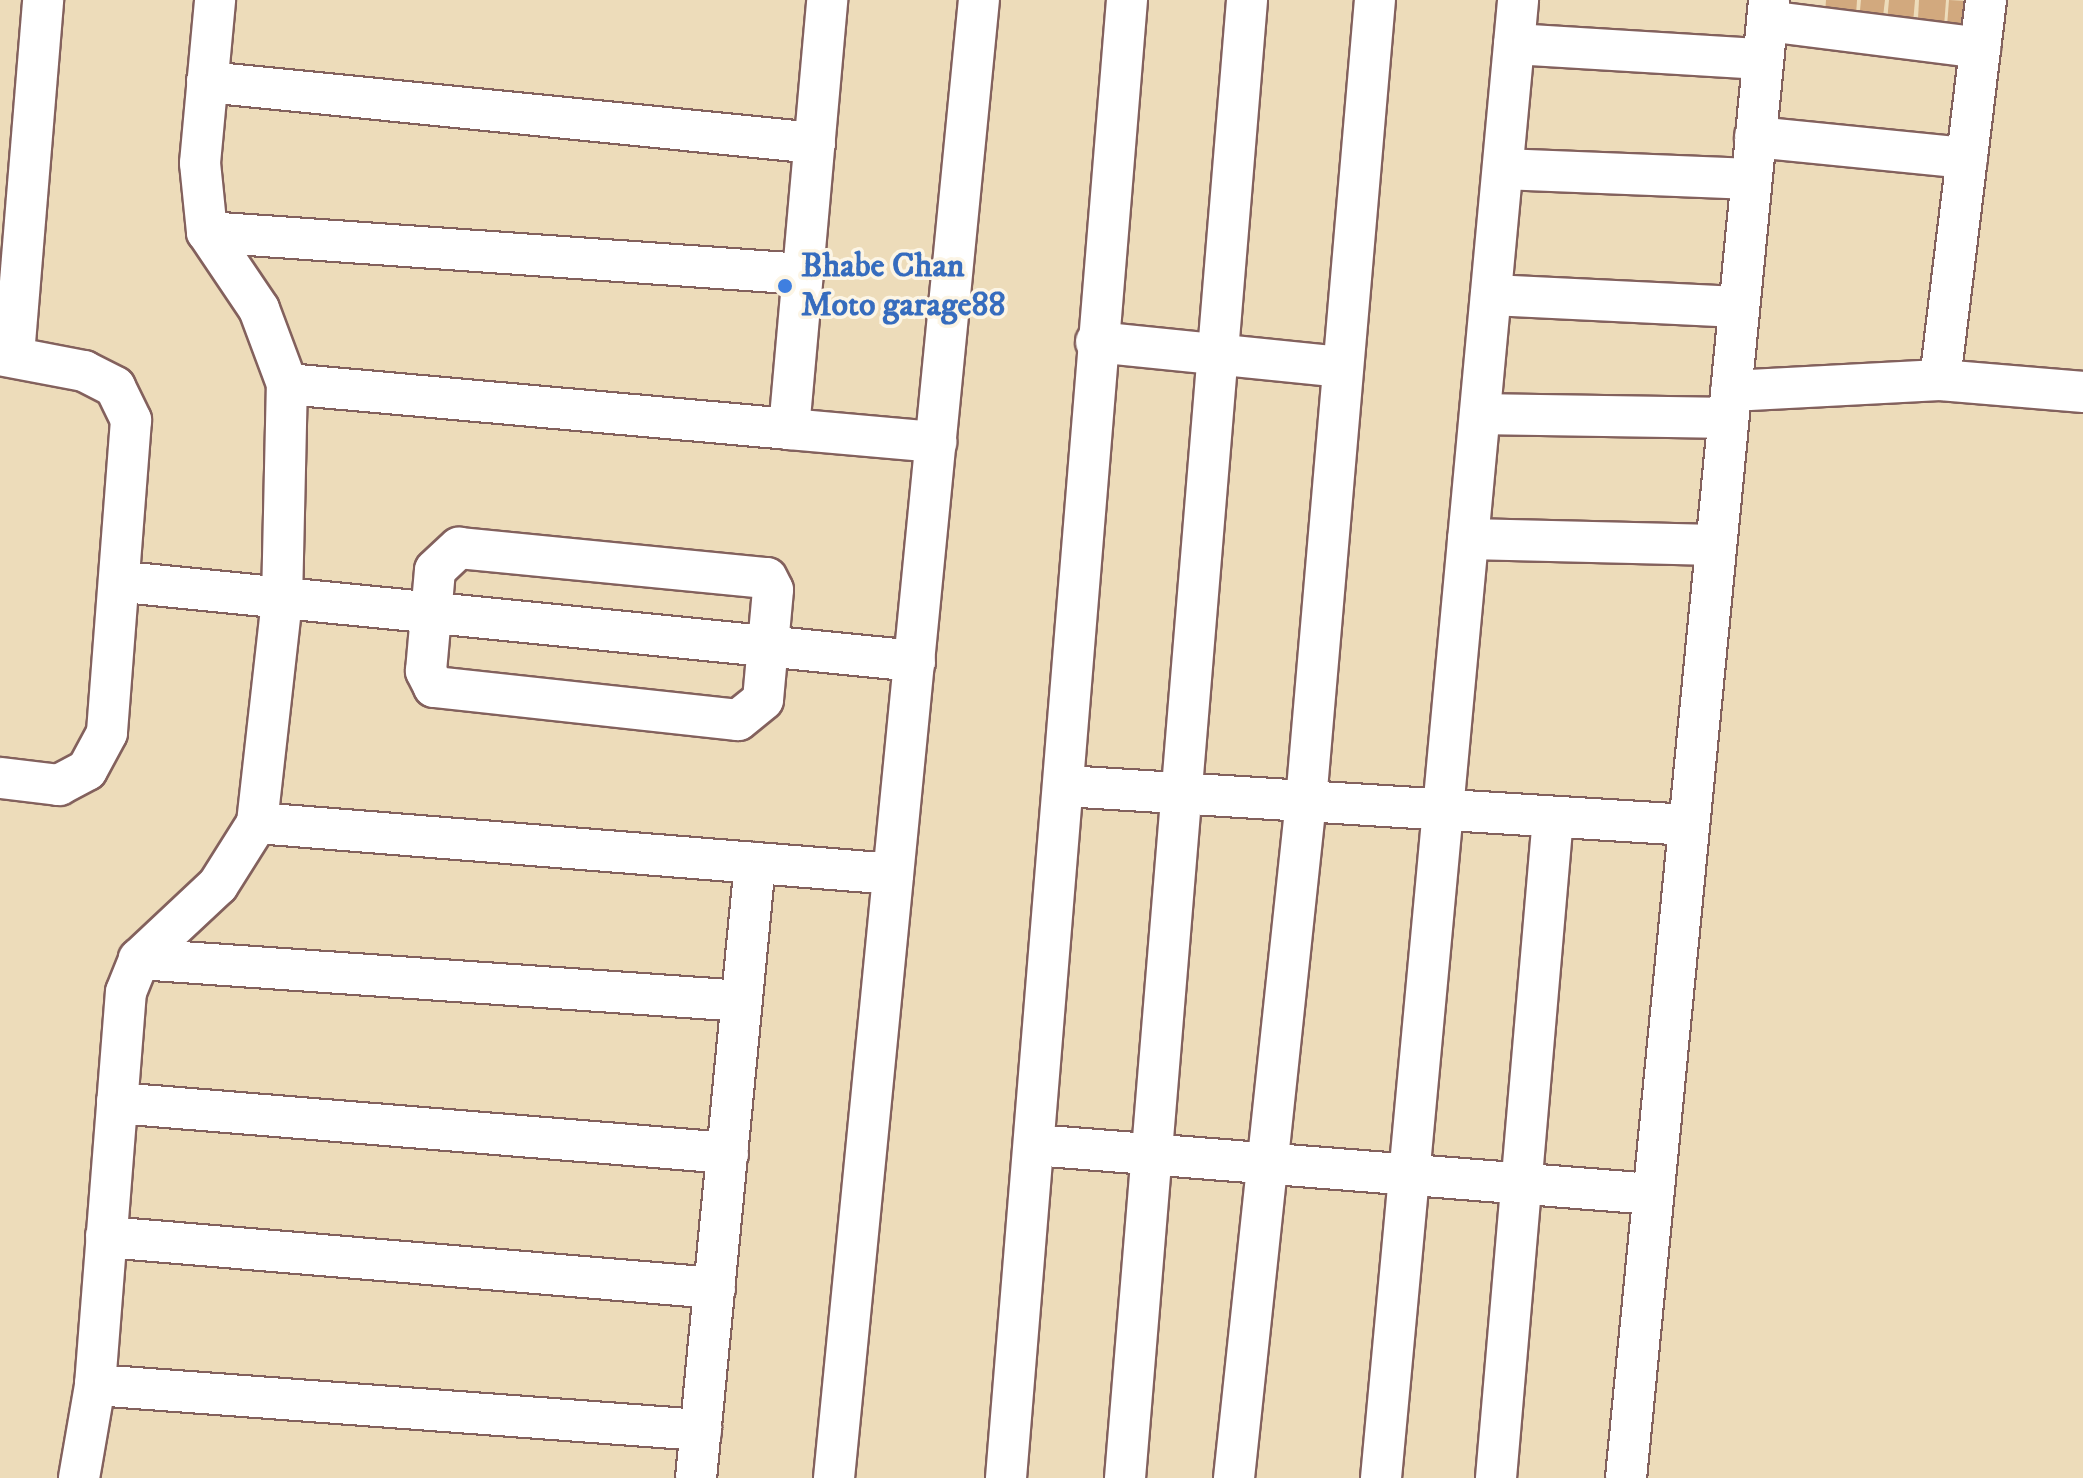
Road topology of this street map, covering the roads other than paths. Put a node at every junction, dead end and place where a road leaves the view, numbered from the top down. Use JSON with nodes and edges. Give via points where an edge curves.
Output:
{"nodes":[{"id":1,"x":43,"y":0,"type":"edge"},
{"id":2,"x":215,"y":0,"type":"edge"},
{"id":3,"x":827,"y":0,"type":"edge"},
{"id":4,"x":979,"y":0,"type":"edge"},
{"id":5,"x":1127,"y":0,"type":"edge"},
{"id":6,"x":1247,"y":0,"type":"edge"},
{"id":7,"x":1375,"y":0,"type":"edge"},
{"id":8,"x":1518,"y":0,"type":"edge"},
{"id":9,"x":1986,"y":0,"type":"edge"},
{"id":10,"x":1766,"y":26,"type":"edge"},
{"id":11,"x":1514,"y":44,"type":"junction"},
{"id":12,"x":1980,"y":48,"type":"junction"},
{"id":13,"x":207,"y":82,"type":"junction"},
{"id":14,"x":1755,"y":137,"type":"junction"},
{"id":15,"x":815,"y":143,"type":"junction"},
{"id":16,"x":1967,"y":158,"type":"junction"},
{"id":17,"x":1503,"y":169,"type":"junction"},
{"id":18,"x":1751,"y":179,"type":"junction"},
{"id":19,"x":207,"y":232,"type":"junction"},
{"id":20,"x":803,"y":274,"type":"junction"},
{"id":21,"x":1491,"y":295,"type":"junction"},
{"id":22,"x":1739,"y":307,"type":"junction"},
{"id":23,"x":1096,"y":342,"type":"junction"},
{"id":24,"x":7,"y":355,"type":"edge"},
{"id":25,"x":1221,"y":355,"type":"junction"},
{"id":26,"x":1343,"y":367,"type":"junction"},
{"id":27,"x":1940,"y":380,"type":"junction"},
{"id":28,"x":287,"y":384,"type":"junction"},
{"id":29,"x":2083,"y":390,"type":"edge"},
{"id":30,"x":1729,"y":405,"type":"junction"},
{"id":31,"x":1480,"y":414,"type":"junction"},
{"id":32,"x":789,"y":429,"type":"junction"},
{"id":33,"x":936,"y":442,"type":"junction"},
{"id":34,"x":1468,"y":539,"type":"junction"},
{"id":35,"x":1716,"y":545,"type":"junction"},
{"id":36,"x":124,"y":582,"type":"junction"},
{"id":37,"x":282,"y":601,"type":"junction"},
{"id":38,"x":430,"y":612,"type":"junction"},
{"id":39,"x":770,"y":645,"type":"junction"},
{"id":40,"x":915,"y":661,"type":"junction"},
{"id":41,"x":0,"y":778,"type":"edge"},
{"id":42,"x":1065,"y":786,"type":"junction"},
{"id":43,"x":1186,"y":794,"type":"junction"},
{"id":44,"x":1306,"y":801,"type":"junction"},
{"id":45,"x":1443,"y":809,"type":"junction"},
{"id":46,"x":1553,"y":817,"type":"junction"},
{"id":47,"x":257,"y":823,"type":"junction"},
{"id":48,"x":1688,"y":825,"type":"junction"},
{"id":49,"x":755,"y":863,"type":"junction"},
{"id":50,"x":893,"y":874,"type":"junction"},
{"id":51,"x":139,"y":959,"type":"junction"},
{"id":52,"x":742,"y":1001,"type":"junction"},
{"id":53,"x":117,"y":1103,"type":"junction"},
{"id":54,"x":1034,"y":1145,"type":"junction"},
{"id":55,"x":728,"y":1153,"type":"junction"},
{"id":56,"x":1154,"y":1155,"type":"junction"},
{"id":57,"x":1262,"y":1163,"type":"junction"},
{"id":58,"x":1409,"y":1174,"type":"junction"},
{"id":59,"x":1525,"y":1184,"type":"junction"},
{"id":60,"x":1653,"y":1194,"type":"junction"},
{"id":61,"x":106,"y":1237,"type":"junction"},
{"id":62,"x":715,"y":1288,"type":"junction"},
{"id":63,"x":95,"y":1385,"type":"junction"},
{"id":64,"x":701,"y":1430,"type":"junction"},
{"id":65,"x":79,"y":1478,"type":"edge"},
{"id":66,"x":696,"y":1478,"type":"edge"},
{"id":67,"x":834,"y":1478,"type":"edge"},
{"id":68,"x":1006,"y":1478,"type":"edge"},
{"id":69,"x":1125,"y":1478,"type":"edge"},
{"id":70,"x":1234,"y":1478,"type":"edge"},
{"id":71,"x":1381,"y":1478,"type":"edge"},
{"id":72,"x":1496,"y":1478,"type":"edge"},
{"id":73,"x":1626,"y":1478,"type":"edge"}],
"edges":[{"from":1,"to":24,"type":"street"},
{"from":2,"to":13,"type":"street"},
{"from":3,"to":15,"type":"street"},
{"from":4,"to":33,"type":"street"},
{"from":5,"to":23,"type":"street"},
{"from":6,"to":25,"type":"street"},
{"from":7,"to":26,"type":"street"},
{"from":8,"to":11,"type":"street"},
{"from":9,"to":12,"type":"street"},
{"from":10,"to":11,"type":"street"},
{"from":10,"to":12,"type":"street"},
{"from":10,"to":14,"type":"street"},
{"from":11,"to":17,"type":"street"},
{"from":12,"to":16,"type":"street"},
{"from":13,"to":15,"type":"street"},
{"from":13,"to":19,"type":"street","via":[[200,163]]},
{"from":14,"to":16,"type":"street"},
{"from":14,"to":18,"type":"street"},
{"from":15,"to":20,"type":"street"},
{"from":16,"to":27,"type":"street"},
{"from":17,"to":18,"type":"street"},
{"from":17,"to":21,"type":"street"},
{"from":18,"to":22,"type":"street"},
{"from":19,"to":20,"type":"street"},
{"from":19,"to":28,"type":"street","via":[[259,309]]},
{"from":20,"to":32,"type":"street"},
{"from":21,"to":22,"type":"street"},
{"from":21,"to":31,"type":"street"},
{"from":22,"to":30,"type":"street"},
{"from":23,"to":25,"type":"street"},
{"from":23,"to":42,"type":"street"},
{"from":24,"to":36,"type":"street","via":[[84,371],[115,387],[131,420]]},
{"from":25,"to":26,"type":"street"},
{"from":25,"to":43,"type":"street"},
{"from":26,"to":44,"type":"street"},
{"from":27,"to":29,"type":"street"},
{"from":27,"to":30,"type":"street"},
{"from":28,"to":32,"type":"street"},
{"from":28,"to":37,"type":"street"},
{"from":30,"to":31,"type":"street"},
{"from":30,"to":35,"type":"street"},
{"from":31,"to":34,"type":"street"},
{"from":32,"to":33,"type":"street"},
{"from":33,"to":40,"type":"street"},
{"from":34,"to":35,"type":"street"},
{"from":34,"to":45,"type":"street"},
{"from":35,"to":48,"type":"street"},
{"from":36,"to":37,"type":"street"},
{"from":36,"to":41,"type":"street","via":[[107,733],[87,770],[59,785]]},
{"from":37,"to":38,"type":"street"},
{"from":37,"to":47,"type":"street"},
{"from":38,"to":39,"type":"street"},
{"from":38,"to":39,"type":"street","via":[[435,570],[459,548],[753,574],[773,590]]},
{"from":38,"to":39,"type":"street","via":[[426,671],[434,687],[452,693],[738,720],[763,700]]},
{"from":39,"to":40,"type":"street"},
{"from":40,"to":50,"type":"street"},
{"from":42,"to":43,"type":"street"},
{"from":42,"to":54,"type":"street"},
{"from":43,"to":44,"type":"street"},
{"from":43,"to":56,"type":"street"},
{"from":44,"to":45,"type":"street"},
{"from":44,"to":57,"type":"street"},
{"from":45,"to":46,"type":"street"},
{"from":45,"to":58,"type":"street"},
{"from":46,"to":48,"type":"street"},
{"from":46,"to":59,"type":"street"},
{"from":47,"to":49,"type":"street"},
{"from":47,"to":51,"type":"street","via":[[218,885]]},
{"from":48,"to":60,"type":"street"},
{"from":49,"to":50,"type":"street"},
{"from":49,"to":52,"type":"street"},
{"from":50,"to":67,"type":"street"},
{"from":51,"to":52,"type":"street"},
{"from":51,"to":53,"type":"street","via":[[126,992]]},
{"from":52,"to":55,"type":"street"},
{"from":53,"to":55,"type":"street"},
{"from":53,"to":61,"type":"street"},
{"from":54,"to":56,"type":"street"},
{"from":54,"to":68,"type":"street"},
{"from":55,"to":62,"type":"street"},
{"from":56,"to":57,"type":"street"},
{"from":56,"to":69,"type":"street"},
{"from":57,"to":58,"type":"street"},
{"from":57,"to":70,"type":"street"},
{"from":58,"to":59,"type":"street"},
{"from":58,"to":71,"type":"street"},
{"from":59,"to":60,"type":"street"},
{"from":59,"to":72,"type":"street"},
{"from":60,"to":73,"type":"street"},
{"from":61,"to":62,"type":"street"},
{"from":61,"to":63,"type":"street"},
{"from":62,"to":64,"type":"street"},
{"from":63,"to":64,"type":"street"},
{"from":63,"to":65,"type":"street"},
{"from":64,"to":66,"type":"street"}]}
